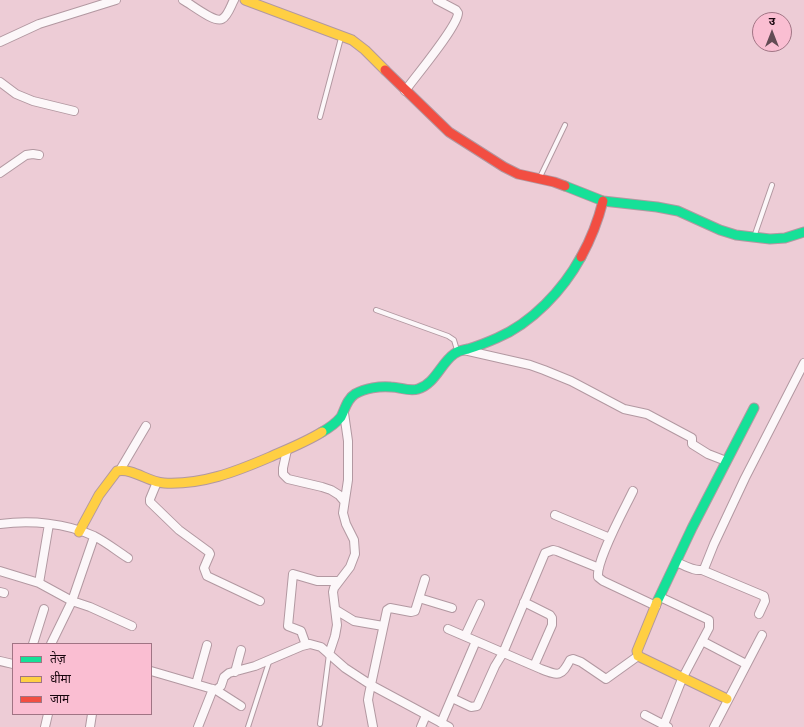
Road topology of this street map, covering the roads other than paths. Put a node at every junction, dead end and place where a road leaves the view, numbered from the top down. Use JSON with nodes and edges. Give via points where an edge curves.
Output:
{"nodes":[{"id":1,"x":116,"y":0,"type":"edge"},
{"id":2,"x":183,"y":0,"type":"edge"},
{"id":3,"x":234,"y":0,"type":"edge"},
{"id":4,"x":245,"y":0,"type":"edge"},
{"id":5,"x":437,"y":0,"type":"edge"},
{"id":6,"x":342,"y":36,"type":"junction"},
{"id":7,"x":0,"y":42,"type":"edge"},
{"id":8,"x":0,"y":82,"type":"edge"},
{"id":9,"x":405,"y":90,"type":"junction"},
{"id":10,"x":74,"y":111,"type":"dead end"},
{"id":11,"x":320,"y":117,"type":"dead end"},
{"id":12,"x":564,"y":125,"type":"dead end"},
{"id":13,"x":39,"y":155,"type":"dead end"},
{"id":14,"x":0,"y":173,"type":"edge"},
{"id":15,"x":540,"y":178,"type":"junction"},
{"id":16,"x":772,"y":185,"type":"dead end"},
{"id":17,"x":603,"y":201,"type":"junction"},
{"id":18,"x":804,"y":232,"type":"edge"},
{"id":19,"x":753,"y":238,"type":"junction"},
{"id":20,"x":376,"y":310,"type":"dead end"},
{"id":21,"x":461,"y":350,"type":"junction"},
{"id":22,"x":804,"y":363,"type":"edge"},
{"id":23,"x":754,"y":408,"type":"dead end"},
{"id":24,"x":344,"y":413,"type":"junction"},
{"id":25,"x":146,"y":426,"type":"dead end"},
{"id":26,"x":287,"y":450,"type":"junction"},
{"id":27,"x":726,"y":461,"type":"junction"},
{"id":28,"x":120,"y":470,"type":"junction"},
{"id":29,"x":158,"y":482,"type":"junction"},
{"id":30,"x":633,"y":491,"type":"dead end"},
{"id":31,"x":344,"y":501,"type":"junction"},
{"id":32,"x":555,"y":515,"type":"dead end"},
{"id":33,"x":0,"y":524,"type":"edge"},
{"id":34,"x":49,"y":524,"type":"junction"},
{"id":35,"x":80,"y":532,"type":"junction"},
{"id":36,"x":94,"y":536,"type":"junction"},
{"id":37,"x":610,"y":538,"type":"junction"},
{"id":38,"x":128,"y":558,"type":"dead end"},
{"id":39,"x":676,"y":562,"type":"junction"},
{"id":40,"x":599,"y":568,"type":"junction"},
{"id":41,"x":702,"y":570,"type":"junction"},
{"id":42,"x":0,"y":571,"type":"edge"},
{"id":43,"x":425,"y":579,"type":"dead end"},
{"id":44,"x":339,"y":580,"type":"junction"},
{"id":45,"x":39,"y":584,"type":"junction"},
{"id":46,"x":660,"y":597,"type":"junction"},
{"id":47,"x":419,"y":598,"type":"junction"},
{"id":48,"x":72,"y":600,"type":"junction"},
{"id":49,"x":260,"y":601,"type":"dead end"},
{"id":50,"x":524,"y":602,"type":"junction"},
{"id":51,"x":480,"y":604,"type":"dead end"},
{"id":52,"x":656,"y":606,"type":"junction"},
{"id":53,"x":452,"y":608,"type":"dead end"},
{"id":54,"x":44,"y":609,"type":"dead end"},
{"id":55,"x":336,"y":610,"type":"junction"},
{"id":56,"x":759,"y":614,"type":"dead end"},
{"id":57,"x":132,"y":626,"type":"dead end"},
{"id":58,"x":383,"y":626,"type":"junction"},
{"id":59,"x":448,"y":629,"type":"dead end"},
{"id":60,"x":762,"y":635,"type":"dead end"},
{"id":61,"x":465,"y":636,"type":"junction"},
{"id":62,"x":476,"y":641,"type":"junction"},
{"id":63,"x":702,"y":642,"type":"junction"},
{"id":64,"x":33,"y":643,"type":"edge"},
{"id":65,"x":51,"y":643,"type":"edge"},
{"id":66,"x":306,"y":644,"type":"junction"},
{"id":67,"x":207,"y":645,"type":"dead end"},
{"id":68,"x":241,"y":650,"type":"dead end"},
{"id":69,"x":503,"y":653,"type":"junction"},
{"id":70,"x":329,"y":654,"type":"junction"},
{"id":71,"x":277,"y":656,"type":"junction"},
{"id":72,"x":638,"y":656,"type":"junction"},
{"id":73,"x":0,"y":661,"type":"edge"},
{"id":74,"x":12,"y":664,"type":"edge"},
{"id":75,"x":746,"y":664,"type":"junction"},
{"id":76,"x":534,"y":666,"type":"junction"},
{"id":77,"x":152,"y":672,"type":"edge"},
{"id":78,"x":235,"y":672,"type":"junction"},
{"id":79,"x":682,"y":679,"type":"junction"},
{"id":80,"x":196,"y":684,"type":"junction"},
{"id":81,"x":370,"y":685,"type":"junction"},
{"id":82,"x":214,"y":690,"type":"junction"},
{"id":83,"x":452,"y":698,"type":"junction"},
{"id":84,"x":727,"y":699,"type":"junction"},
{"id":85,"x":241,"y":706,"type":"dead end"},
{"id":86,"x":48,"y":715,"type":"edge"},
{"id":87,"x":92,"y":715,"type":"edge"},
{"id":88,"x":426,"y":715,"type":"junction"},
{"id":89,"x":645,"y":715,"type":"dead end"},
{"id":90,"x":441,"y":723,"type":"junction"},
{"id":91,"x":320,"y":724,"type":"dead end"},
{"id":92,"x":665,"y":726,"type":"edge"},
{"id":93,"x":45,"y":727,"type":"edge"},
{"id":94,"x":90,"y":727,"type":"edge"},
{"id":95,"x":198,"y":727,"type":"edge"},
{"id":96,"x":248,"y":727,"type":"edge"},
{"id":97,"x":373,"y":727,"type":"edge"},
{"id":98,"x":421,"y":727,"type":"edge"},
{"id":99,"x":449,"y":727,"type":"edge"},
{"id":100,"x":714,"y":727,"type":"edge"}],
"edges":[{"from":1,"to":7,"type":"street","via":[[39,24]]},
{"from":2,"to":3,"type":"street","via":[[218,20],[225,16]]},
{"from":4,"to":6,"type":"street"},
{"from":5,"to":9,"type":"street","via":[[456,10],[458,16],[448,34]]},
{"from":6,"to":9,"type":"street","via":[[358,44]]},
{"from":6,"to":11,"type":"lane"},
{"from":8,"to":10,"type":"street","via":[[16,94],[33,101]]},
{"from":9,"to":15,"type":"street","via":[[439,124],[456,136],[504,167],[518,174]]},
{"from":12,"to":15,"type":"lane"},
{"from":13,"to":14,"type":"street","via":[[26,155]]},
{"from":15,"to":17,"type":"street"},
{"from":16,"to":19,"type":"lane"},
{"from":17,"to":19,"type":"street","via":[[678,211],[725,232]]},
{"from":17,"to":21,"type":"street","via":[[601,216],[586,248],[570,275],[543,305],[509,332]]},
{"from":18,"to":19,"type":"street","via":[[785,238]]},
{"from":20,"to":21,"type":"lane","via":[[448,336]]},
{"from":21,"to":24,"type":"street","via":[[454,353],[419,389],[384,387],[358,393],[351,397]]},
{"from":21,"to":27,"type":"street","via":[[530,365],[555,374],[624,410],[647,414],[692,438],[692,444],[705,453]]},
{"from":22,"to":41,"type":"street","via":[[745,478]]},
{"from":23,"to":27,"type":"street"},
{"from":24,"to":26,"type":"street","via":[[333,425]]},
{"from":24,"to":31,"type":"street","via":[[348,441],[348,480]]},
{"from":25,"to":28,"type":"street"},
{"from":26,"to":29,"type":"street","via":[[208,480]]},
{"from":26,"to":31,"type":"street","via":[[283,474],[288,479],[331,490]]},
{"from":27,"to":39,"type":"street"},
{"from":28,"to":29,"type":"street"},
{"from":28,"to":35,"type":"street","via":[[102,491]]},
{"from":29,"to":49,"type":"street","via":[[150,502],[179,530],[209,552],[204,568],[205,574]]},
{"from":30,"to":37,"type":"street"},
{"from":31,"to":44,"type":"street","via":[[344,518],[354,540],[355,554],[350,567]]},
{"from":32,"to":37,"type":"street"},
{"from":33,"to":34,"type":"street"},
{"from":34,"to":35,"type":"street"},
{"from":34,"to":45,"type":"street"},
{"from":35,"to":36,"type":"street"},
{"from":36,"to":38,"type":"street"},
{"from":36,"to":48,"type":"street"},
{"from":37,"to":40,"type":"street"},
{"from":39,"to":41,"type":"street"},
{"from":39,"to":46,"type":"street"},
{"from":40,"to":50,"type":"street","via":[[557,551],[548,551],[542,558]]},
{"from":40,"to":52,"type":"street","via":[[601,579]]},
{"from":41,"to":56,"type":"street","via":[[764,596],[765,601]]},
{"from":42,"to":45,"type":"street"},
{"from":43,"to":47,"type":"street"},
{"from":44,"to":55,"type":"street","via":[[333,592]]},
{"from":44,"to":66,"type":"street","via":[[317,581],[293,574],[288,626],[301,631]]},
{"from":45,"to":48,"type":"street"},
{"from":46,"to":52,"type":"street"},
{"from":46,"to":63,"type":"street","via":[[709,620],[710,626]]},
{"from":47,"to":53,"type":"street"},
{"from":47,"to":58,"type":"street","via":[[413,612],[388,608]]},
{"from":48,"to":57,"type":"street"},
{"from":48,"to":65,"type":"street"},
{"from":50,"to":69,"type":"street"},
{"from":50,"to":76,"type":"street","via":[[552,618],[552,625]]},
{"from":51,"to":61,"type":"street"},
{"from":52,"to":72,"type":"street","via":[[638,649]]},
{"from":54,"to":64,"type":"street"},
{"from":55,"to":58,"type":"street","via":[[354,621]]},
{"from":55,"to":70,"type":"street","via":[[336,630]]},
{"from":58,"to":81,"type":"street"},
{"from":59,"to":61,"type":"street"},
{"from":60,"to":75,"type":"street"},
{"from":61,"to":62,"type":"street"},
{"from":62,"to":69,"type":"street"},
{"from":62,"to":83,"type":"street"},
{"from":63,"to":75,"type":"street"},
{"from":63,"to":79,"type":"street"},
{"from":66,"to":70,"type":"street","via":[[321,647]]},
{"from":66,"to":71,"type":"street"},
{"from":67,"to":80,"type":"street"},
{"from":68,"to":78,"type":"street"},
{"from":69,"to":76,"type":"street"},
{"from":69,"to":83,"type":"street","via":[[477,706],[471,708]]},
{"from":70,"to":81,"type":"street"},
{"from":70,"to":91,"type":"lane"},
{"from":71,"to":78,"type":"street"},
{"from":71,"to":96,"type":"lane"},
{"from":72,"to":76,"type":"street","via":[[606,679],[573,659],[561,673]]},
{"from":72,"to":79,"type":"street"},
{"from":73,"to":74,"type":"street"},
{"from":75,"to":84,"type":"street"},
{"from":77,"to":80,"type":"street"},
{"from":78,"to":82,"type":"street","via":[[226,675],[221,686]]},
{"from":79,"to":84,"type":"street"},
{"from":79,"to":92,"type":"street"},
{"from":80,"to":82,"type":"street"},
{"from":81,"to":88,"type":"street"},
{"from":81,"to":97,"type":"street","via":[[368,700]]},
{"from":82,"to":85,"type":"street"},
{"from":82,"to":95,"type":"street"},
{"from":83,"to":90,"type":"street"},
{"from":84,"to":100,"type":"street"},
{"from":86,"to":93,"type":"street"},
{"from":87,"to":94,"type":"street"},
{"from":88,"to":90,"type":"street"},
{"from":88,"to":98,"type":"street"},
{"from":89,"to":92,"type":"street"},
{"from":90,"to":99,"type":"street"}]}
